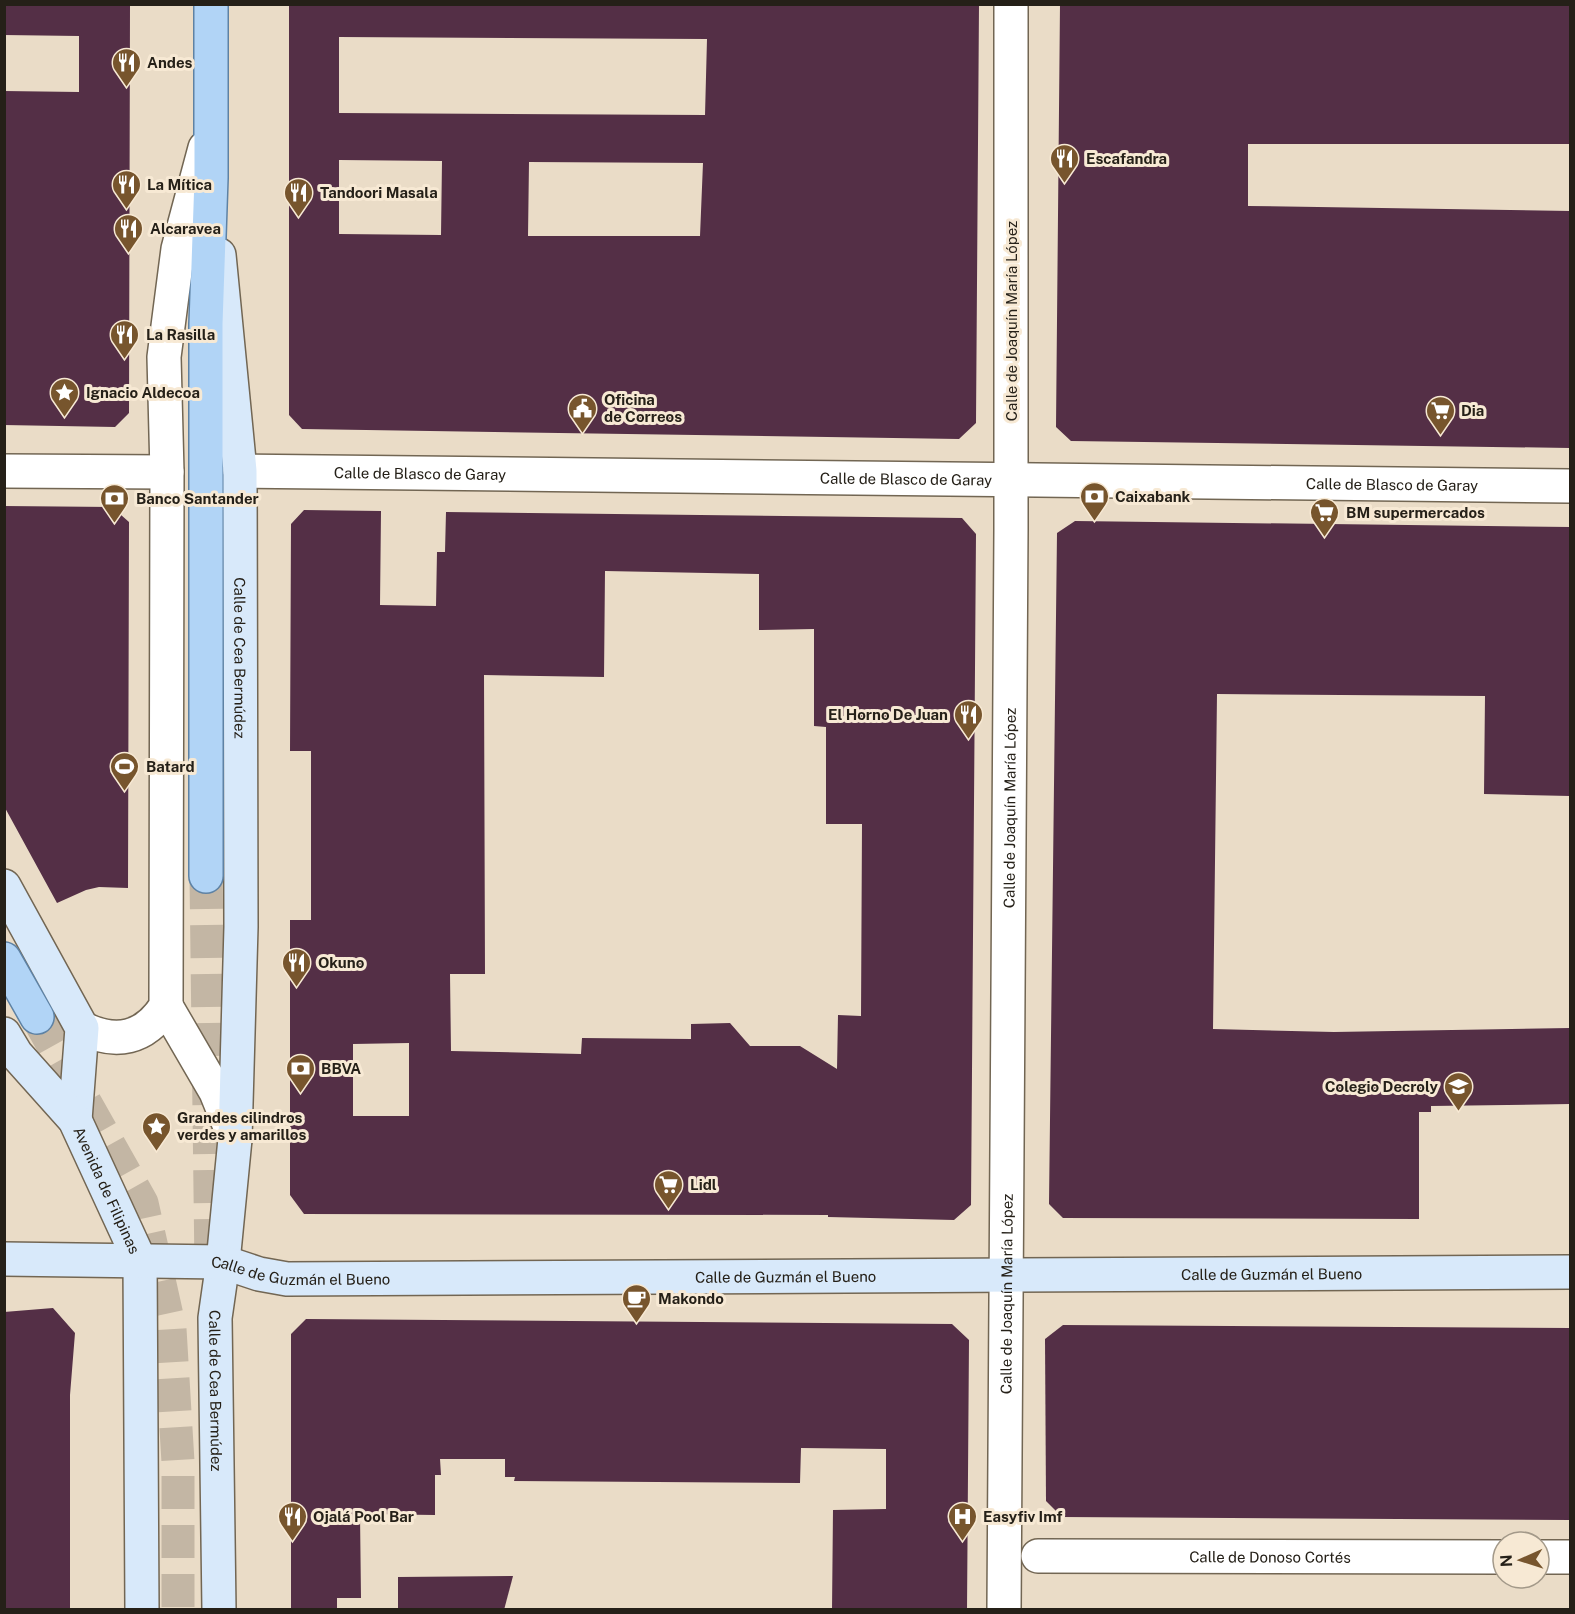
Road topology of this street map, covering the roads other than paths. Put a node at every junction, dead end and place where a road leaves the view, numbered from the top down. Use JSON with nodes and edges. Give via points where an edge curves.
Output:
{"nodes":[{"id":1,"x":211,"y":4,"type":"edge"},
{"id":2,"x":1011,"y":4,"type":"edge"},
{"id":3,"x":210,"y":130,"type":"junction"},
{"id":4,"x":211,"y":178,"type":"junction"},
{"id":5,"x":4,"y":471,"type":"edge"},
{"id":6,"x":240,"y":471,"type":"junction"},
{"id":7,"x":167,"y":472,"type":"junction"},
{"id":8,"x":1011,"y":480,"type":"junction"},
{"id":9,"x":1570,"y":486,"type":"edge"},
{"id":10,"x":206,"y":876,"type":"tunnel mouth"},
{"id":11,"x":4,"y":886,"type":"edge"},
{"id":12,"x":4,"y":959,"type":"edge"},
{"id":13,"x":166,"y":1006,"type":"junction"},
{"id":14,"x":37,"y":1017,"type":"tunnel mouth"},
{"id":15,"x":82,"y":1028,"type":"junction"},
{"id":16,"x":4,"y":1034,"type":"edge"},
{"id":17,"x":75,"y":1120,"type":"junction"},
{"id":18,"x":235,"y":1139,"type":"junction"},
{"id":19,"x":4,"y":1259,"type":"edge"},
{"id":20,"x":141,"y":1261,"type":"junction"},
{"id":21,"x":223,"y":1262,"type":"junction"},
{"id":22,"x":1570,"y":1272,"type":"edge"},
{"id":23,"x":1006,"y":1275,"type":"junction"},
{"id":24,"x":1038,"y":1556,"type":"dead end"},
{"id":25,"x":1491,"y":1557,"type":"edge"},
{"id":26,"x":1551,"y":1557,"type":"edge"},
{"id":27,"x":1570,"y":1557,"type":"edge"},
{"id":28,"x":142,"y":1610,"type":"edge"},
{"id":29,"x":219,"y":1610,"type":"edge"},
{"id":30,"x":1004,"y":1610,"type":"edge"}],
"edges":[{"from":1,"to":3,"type":"main road","name":"Calle de Cea Bermúdez"},
{"from":2,"to":8,"type":"street","name":"Calle de Joaquín María López"},
{"from":3,"to":4,"type":"main road","name":"Calle de Cea Bermúdez"},
{"from":3,"to":7,"type":"street","name":"Calle de Cea Bermúdez","via":[[178,249],[164,357]]},
{"from":4,"to":6,"type":"street","name":"Calle de Cea Bermúdez"},
{"from":4,"to":10,"type":"main road","name":"Calle de Cea Bermúdez","via":[[206,324]]},
{"from":5,"to":7,"type":"street"},
{"from":6,"to":8,"type":"street","name":"Calle de Blasco de Garay"},
{"from":6,"to":18,"type":"street","name":"Calle de Cea Bermúdez","via":[[241,927]]},
{"from":7,"to":13,"type":"street","name":"Calle de Cea Bermúdez"},
{"from":8,"to":9,"type":"street","name":"Calle de Blasco de Garay"},
{"from":8,"to":23,"type":"street","name":"Calle de Joaquín María López"},
{"from":11,"to":15,"type":"street"},
{"from":12,"to":14,"type":"main road"},
{"from":13,"to":15,"type":"street","via":[[157,1020],[133,1035],[98,1036]]},
{"from":13,"to":18,"type":"street","name":"Calle de Cea Bermúdez","via":[[216,1092]]},
{"from":15,"to":17,"type":"street","name":"Avenida de Filipinas"},
{"from":16,"to":17,"type":"street","name":"Avenida de Filipinas","via":[[16,1054]]},
{"from":17,"to":20,"type":"street","name":"Avenida de Filipinas"},
{"from":18,"to":21,"type":"street","name":"Calle de Cea Bermúdez"},
{"from":19,"to":20,"type":"street","name":"Calle de Guzmán el Bueno"},
{"from":20,"to":21,"type":"street","name":"Calle de Guzmán el Bueno"},
{"from":20,"to":28,"type":"street"},
{"from":21,"to":23,"type":"street","name":"Calle de Guzmán el Bueno","via":[[287,1279]]},
{"from":21,"to":29,"type":"street","name":"Calle de Cea Bermúdez","via":[[215,1318]]},
{"from":22,"to":23,"type":"street","name":"Calle de Guzmán el Bueno"},
{"from":23,"to":30,"type":"street","name":"Calle de Joaquín María López"},
{"from":24,"to":25,"type":"street","name":"Calle de Donoso Cortés"},
{"from":26,"to":27,"type":"street"}]}
